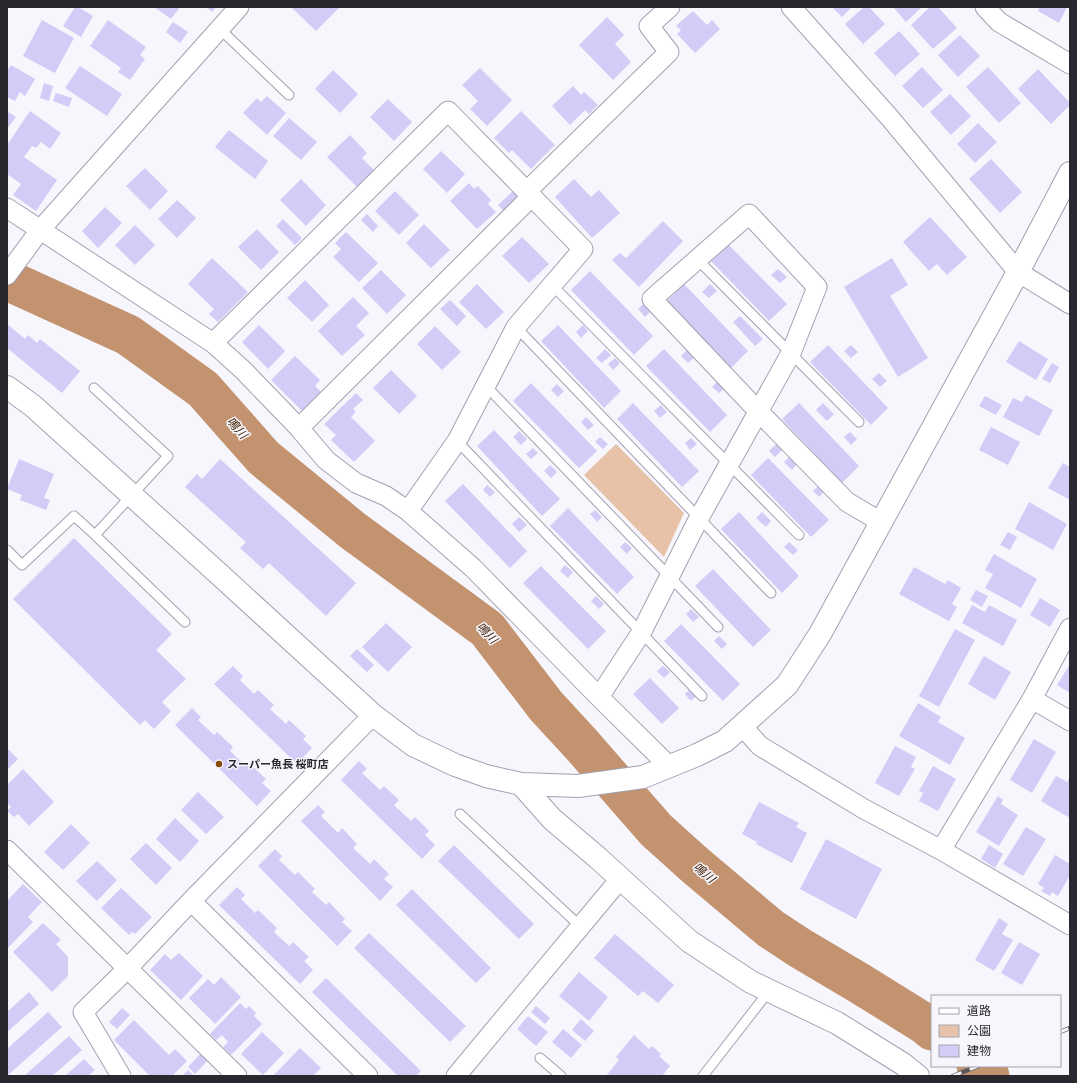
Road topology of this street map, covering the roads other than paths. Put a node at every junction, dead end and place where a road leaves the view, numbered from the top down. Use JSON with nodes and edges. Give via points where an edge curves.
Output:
{"nodes":[{"id":1,"x":239,"y":7,"type":"edge"},
{"id":2,"x":670,"y":7,"type":"edge"},
{"id":3,"x":791,"y":7,"type":"edge"},
{"id":4,"x":985,"y":7,"type":"edge"},
{"id":5,"x":220,"y":29,"type":"junction"},
{"id":6,"x":1070,"y":64,"type":"edge"},
{"id":7,"x":289,"y":95,"type":"dead end"},
{"id":8,"x":1070,"y":173,"type":"edge"},
{"id":9,"x":530,"y":194,"type":"junction"},
{"id":10,"x":7,"y":208,"type":"edge"},
{"id":11,"x":40,"y":230,"type":"junction"},
{"id":12,"x":698,"y":260,"type":"junction"},
{"id":13,"x":12,"y":269,"type":"edge"},
{"id":14,"x":1018,"y":272,"type":"junction"},
{"id":15,"x":552,"y":285,"type":"junction"},
{"id":16,"x":1070,"y":304,"type":"edge"},
{"id":17,"x":516,"y":327,"type":"junction"},
{"id":18,"x":213,"y":343,"type":"junction"},
{"id":19,"x":791,"y":353,"type":"junction"},
{"id":20,"x":486,"y":386,"type":"junction"},
{"id":21,"x":7,"y":387,"type":"edge"},
{"id":22,"x":94,"y":388,"type":"dead end"},
{"id":23,"x":759,"y":412,"type":"junction"},
{"id":24,"x":859,"y":422,"type":"dead end"},
{"id":25,"x":299,"y":428,"type":"junction"},
{"id":26,"x":457,"y":441,"type":"junction"},
{"id":27,"x":729,"y":464,"type":"junction"},
{"id":28,"x":132,"y":495,"type":"junction"},
{"id":29,"x":408,"y":511,"type":"junction"},
{"id":30,"x":699,"y":518,"type":"junction"},
{"id":31,"x":881,"y":522,"type":"junction"},
{"id":32,"x":95,"y":535,"type":"junction"},
{"id":33,"x":799,"y":535,"type":"dead end"},
{"id":34,"x":7,"y":550,"type":"edge"},
{"id":35,"x":669,"y":576,"type":"junction"},
{"id":36,"x":771,"y":593,"type":"dead end"},
{"id":37,"x":185,"y":622,"type":"dead end"},
{"id":38,"x":718,"y":627,"type":"dead end"},
{"id":39,"x":1070,"y":628,"type":"edge"},
{"id":40,"x":641,"y":633,"type":"junction"},
{"id":41,"x":702,"y":696,"type":"dead end"},
{"id":42,"x":599,"y":697,"type":"junction"},
{"id":43,"x":1032,"y":699,"type":"junction"},
{"id":44,"x":373,"y":715,"type":"junction"},
{"id":45,"x":1070,"y":721,"type":"edge"},
{"id":46,"x":742,"y":726,"type":"junction"},
{"id":47,"x":669,"y":766,"type":"junction"},
{"id":48,"x":521,"y":784,"type":"junction"},
{"id":49,"x":460,"y":814,"type":"dead end"},
{"id":50,"x":7,"y":850,"type":"edge"},
{"id":51,"x":941,"y":850,"type":"junction"},
{"id":52,"x":620,"y":879,"type":"junction"},
{"id":53,"x":192,"y":901,"type":"junction"},
{"id":54,"x":1070,"y":925,"type":"edge"},
{"id":55,"x":580,"y":926,"type":"junction"},
{"id":56,"x":127,"y":968,"type":"junction"},
{"id":57,"x":769,"y":991,"type":"junction"},
{"id":58,"x":540,"y":1058,"type":"dead end"},
{"id":59,"x":121,"y":1076,"type":"edge"},
{"id":60,"x":237,"y":1076,"type":"edge"},
{"id":61,"x":368,"y":1076,"type":"edge"},
{"id":62,"x":456,"y":1076,"type":"edge"},
{"id":63,"x":561,"y":1076,"type":"edge"},
{"id":64,"x":703,"y":1076,"type":"edge"},
{"id":65,"x":918,"y":1076,"type":"edge"}],
"edges":[{"from":1,"to":5,"type":"street"},
{"from":2,"to":9,"type":"street","via":[[649,26],[668,52]]},
{"from":3,"to":14,"type":"street","via":[[890,118]]},
{"from":4,"to":6,"type":"street","via":[[999,22]]},
{"from":5,"to":7,"type":"lane"},
{"from":5,"to":11,"type":"street"},
{"from":8,"to":14,"type":"street"},
{"from":9,"to":15,"type":"street","via":[[583,249]]},
{"from":9,"to":18,"type":"street","via":[[448,111]]},
{"from":9,"to":25,"type":"street"},
{"from":10,"to":11,"type":"street"},
{"from":11,"to":13,"type":"street"},
{"from":11,"to":18,"type":"street"},
{"from":12,"to":19,"type":"lane"},
{"from":12,"to":19,"type":"street","via":[[749,214],[817,287]]},
{"from":12,"to":23,"type":"street","via":[[652,299]]},
{"from":14,"to":16,"type":"street"},
{"from":14,"to":31,"type":"street"},
{"from":15,"to":17,"type":"street"},
{"from":15,"to":27,"type":"lane"},
{"from":17,"to":20,"type":"street"},
{"from":17,"to":30,"type":"lane"},
{"from":18,"to":25,"type":"street"},
{"from":19,"to":23,"type":"street"},
{"from":19,"to":24,"type":"lane"},
{"from":20,"to":26,"type":"street"},
{"from":20,"to":35,"type":"lane"},
{"from":21,"to":28,"type":"street","via":[[33,406]]},
{"from":22,"to":28,"type":"lane","via":[[168,456]]},
{"from":23,"to":27,"type":"street"},
{"from":23,"to":31,"type":"street","via":[[847,502]]},
{"from":25,"to":29,"type":"street","via":[[326,460],[356,483],[386,496]]},
{"from":26,"to":29,"type":"street"},
{"from":26,"to":40,"type":"lane"},
{"from":27,"to":30,"type":"street"},
{"from":27,"to":33,"type":"lane"},
{"from":28,"to":32,"type":"lane"},
{"from":28,"to":44,"type":"street"},
{"from":29,"to":42,"type":"street","via":[[473,568]]},
{"from":30,"to":35,"type":"street"},
{"from":30,"to":36,"type":"lane"},
{"from":31,"to":46,"type":"street","via":[[820,634],[786,685]]},
{"from":32,"to":34,"type":"lane","via":[[74,516],[22,565]]},
{"from":32,"to":37,"type":"lane"},
{"from":35,"to":38,"type":"lane"},
{"from":35,"to":40,"type":"street"},
{"from":39,"to":43,"type":"street"},
{"from":40,"to":41,"type":"lane"},
{"from":40,"to":42,"type":"street"},
{"from":42,"to":47,"type":"street"},
{"from":43,"to":45,"type":"street"},
{"from":43,"to":51,"type":"street"},
{"from":44,"to":48,"type":"street","via":[[414,745],[455,765]]},
{"from":44,"to":53,"type":"street"},
{"from":46,"to":47,"type":"street","via":[[725,741]]},
{"from":46,"to":51,"type":"street","via":[[760,746],[864,809]]},
{"from":47,"to":48,"type":"street","via":[[643,776],[578,786]]},
{"from":48,"to":52,"type":"street","via":[[552,819]]},
{"from":49,"to":55,"type":"lane"},
{"from":50,"to":56,"type":"street"},
{"from":51,"to":54,"type":"street"},
{"from":52,"to":55,"type":"street"},
{"from":52,"to":57,"type":"street","via":[[689,941]]},
{"from":53,"to":56,"type":"street"},
{"from":53,"to":61,"type":"street"},
{"from":55,"to":62,"type":"street"},
{"from":56,"to":59,"type":"street","via":[[83,1012]]},
{"from":56,"to":60,"type":"street"},
{"from":57,"to":64,"type":"lane"},
{"from":57,"to":65,"type":"street","via":[[837,1023]]},
{"from":58,"to":63,"type":"lane"}]}
